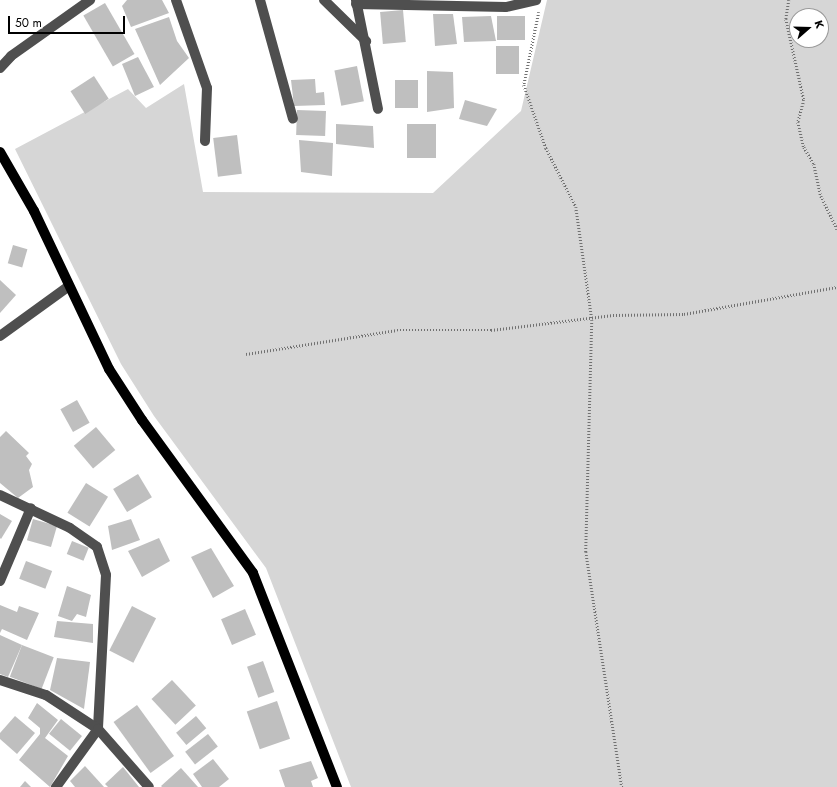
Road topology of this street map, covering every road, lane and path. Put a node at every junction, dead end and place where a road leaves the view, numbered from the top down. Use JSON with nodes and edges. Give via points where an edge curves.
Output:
{"nodes":[{"id":1,"x":90,"y":0,"type":"edge"},
{"id":2,"x":176,"y":0,"type":"edge"},
{"id":3,"x":260,"y":0,"type":"edge"},
{"id":4,"x":324,"y":0,"type":"edge"},
{"id":5,"x":789,"y":0,"type":"edge"},
{"id":6,"x":356,"y":2,"type":"edge"},
{"id":7,"x":538,"y":4,"type":"edge"},
{"id":8,"x":366,"y":42,"type":"junction"},
{"id":9,"x":0,"y":52,"type":"edge"},
{"id":10,"x":11,"y":56,"type":"junction"},
{"id":11,"x":0,"y":68,"type":"edge"},
{"id":12,"x":378,"y":110,"type":"dead end"},
{"id":13,"x":294,"y":119,"type":"dead end"},
{"id":14,"x":205,"y":141,"type":"dead end"},
{"id":15,"x":0,"y":152,"type":"edge"},
{"id":16,"x":837,"y":229,"type":"edge"},
{"id":17,"x":69,"y":286,"type":"junction"},
{"id":18,"x":837,"y":287,"type":"edge"},
{"id":19,"x":592,"y":320,"type":"junction"},
{"id":20,"x":0,"y":336,"type":"edge"},
{"id":21,"x":246,"y":354,"type":"dead end"},
{"id":22,"x":0,"y":495,"type":"edge"},
{"id":23,"x":31,"y":508,"type":"junction"},
{"id":24,"x":0,"y":581,"type":"edge"},
{"id":25,"x":0,"y":680,"type":"edge"},
{"id":26,"x":98,"y":729,"type":"junction"},
{"id":27,"x":56,"y":787,"type":"edge"},
{"id":28,"x":148,"y":787,"type":"edge"},
{"id":29,"x":337,"y":787,"type":"edge"},
{"id":30,"x":622,"y":787,"type":"edge"}],
"edges":[{"from":1,"to":10,"type":"street"},
{"from":2,"to":14,"type":"street","via":[[207,88]]},
{"from":3,"to":13,"type":"street"},
{"from":4,"to":8,"type":"street"},
{"from":5,"to":16,"type":"path","via":[[786,19],[804,100],[798,122],[804,147],[814,164],[822,196]]},
{"from":6,"to":7,"type":"street","via":[[506,7]]},
{"from":6,"to":8,"type":"street"},
{"from":7,"to":19,"type":"path","via":[[524,86],[546,148],[576,207]]},
{"from":8,"to":12,"type":"street"},
{"from":9,"to":10,"type":"street"},
{"from":10,"to":11,"type":"street"},
{"from":15,"to":17,"type":"main road","via":[[34,211]]},
{"from":17,"to":20,"type":"street"},
{"from":17,"to":29,"type":"main road","via":[[109,369],[142,420],[253,573]]},
{"from":18,"to":19,"type":"path","via":[[684,314],[613,315]]},
{"from":19,"to":21,"type":"path","via":[[490,330],[397,330]]},
{"from":19,"to":30,"type":"path","via":[[586,552]]},
{"from":22,"to":23,"type":"street"},
{"from":23,"to":24,"type":"street"},
{"from":23,"to":26,"type":"street","via":[[70,528],[97,547],[106,575]]},
{"from":25,"to":26,"type":"street","via":[[46,695]]},
{"from":26,"to":27,"type":"street"},
{"from":26,"to":28,"type":"street"}]}
